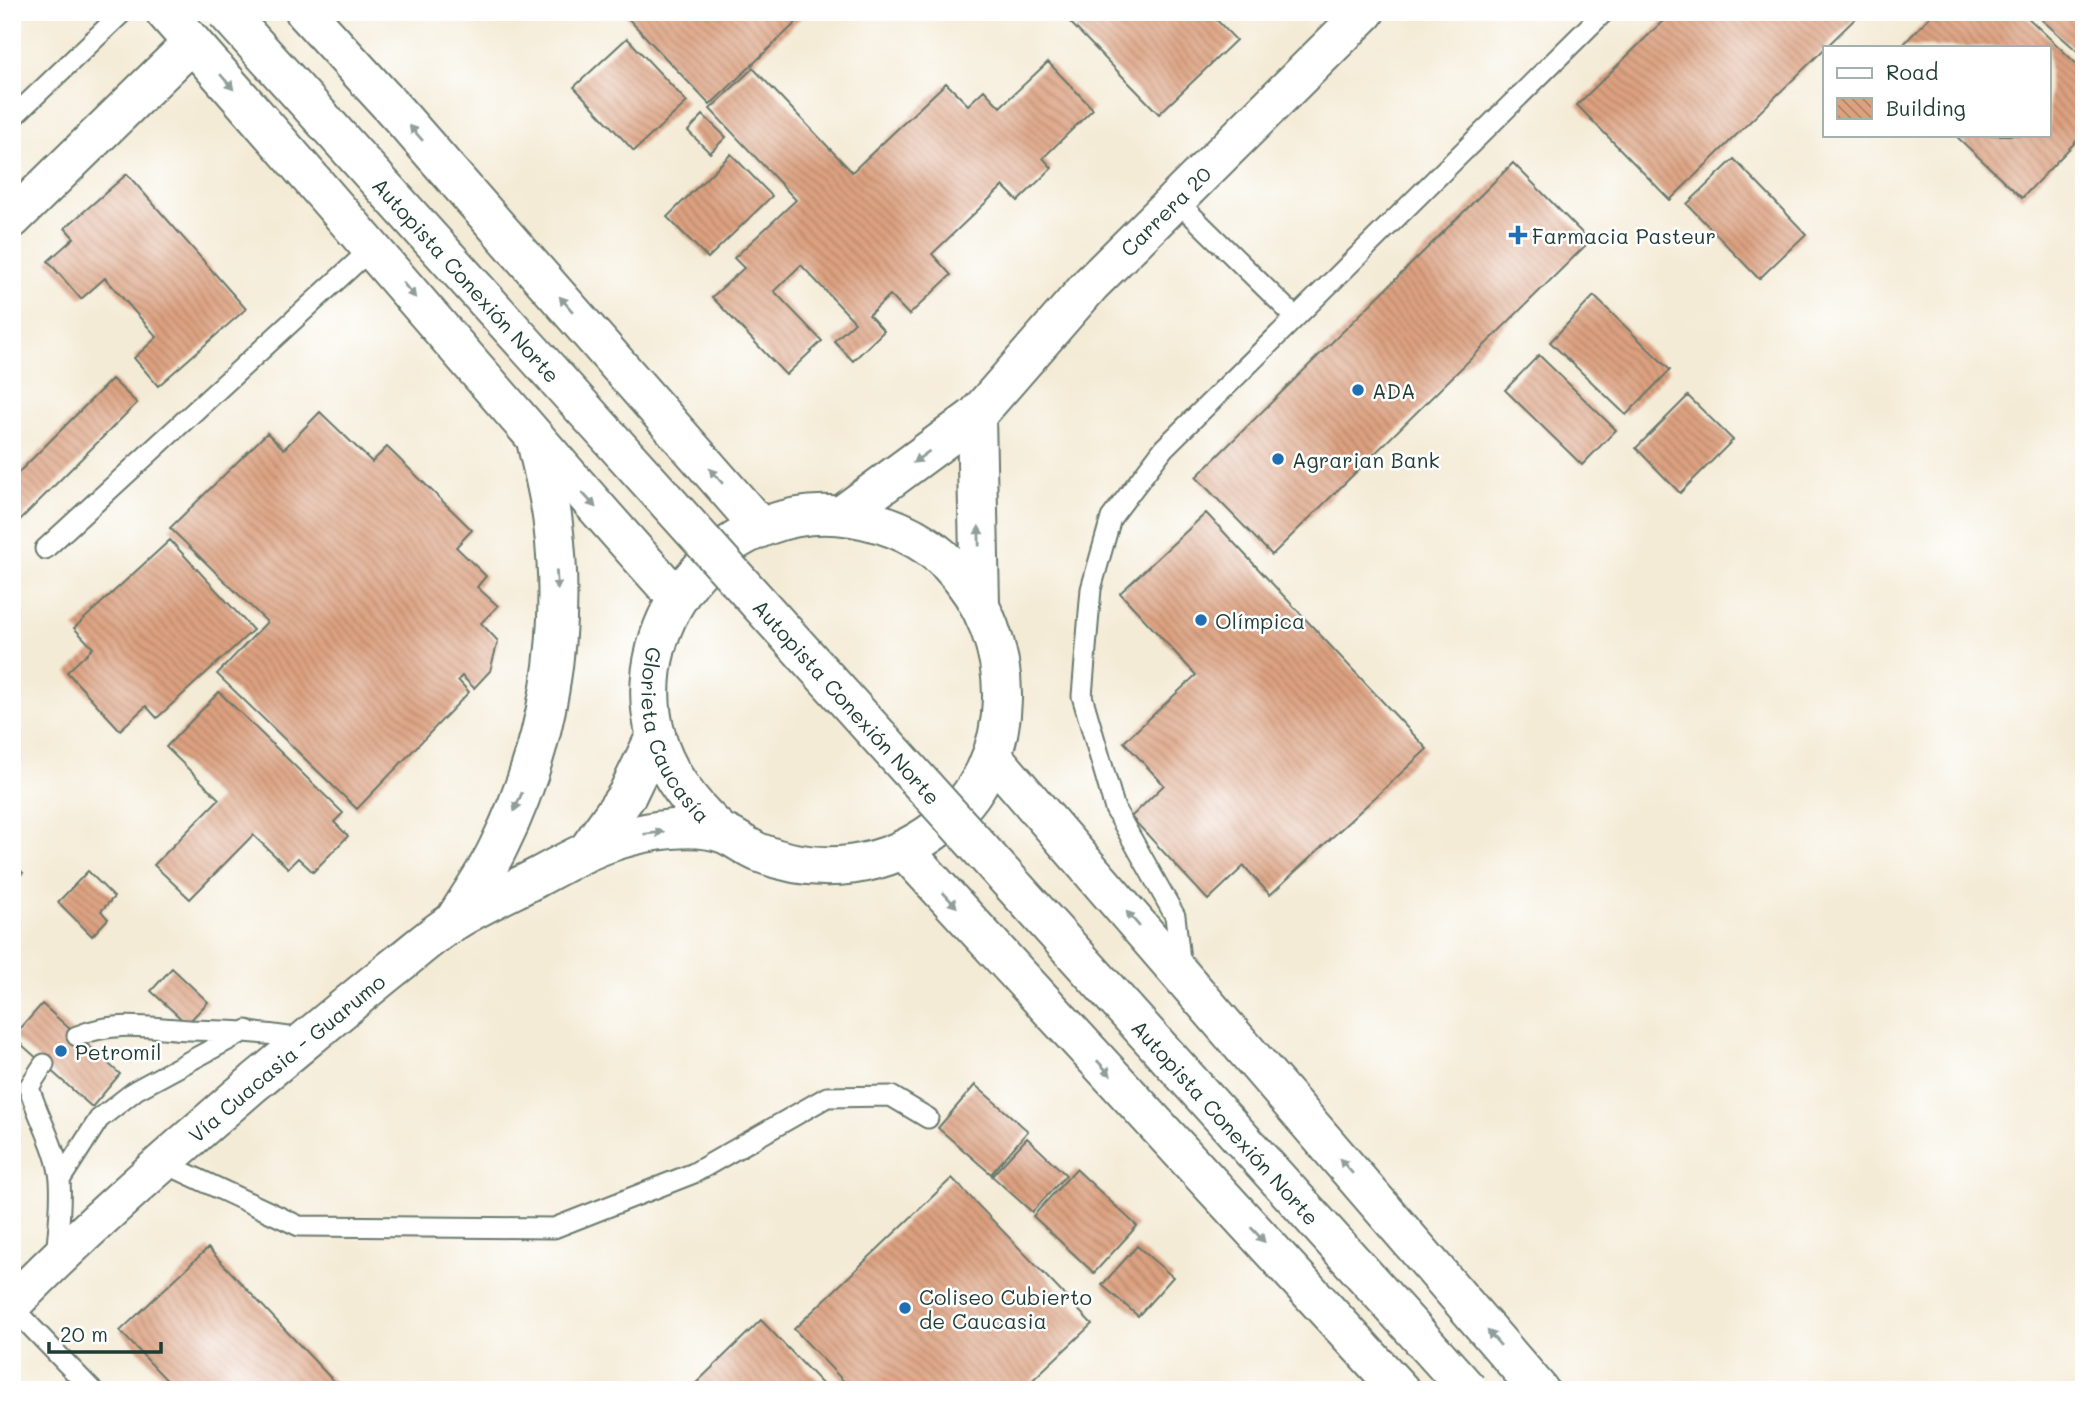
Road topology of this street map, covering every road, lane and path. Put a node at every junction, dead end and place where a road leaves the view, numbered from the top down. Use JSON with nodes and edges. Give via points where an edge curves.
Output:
{"nodes":[{"id":1,"x":123,"y":12,"type":"edge"},
{"id":2,"x":165,"y":12,"type":"edge"},
{"id":3,"x":226,"y":12,"type":"edge"},
{"id":4,"x":305,"y":12,"type":"edge"},
{"id":5,"x":1365,"y":12,"type":"edge"},
{"id":6,"x":1604,"y":12,"type":"edge"},
{"id":7,"x":192,"y":43,"type":"junction"},
{"id":8,"x":12,"y":118,"type":"edge"},
{"id":9,"x":1174,"y":198,"type":"junction"},
{"id":10,"x":12,"y":219,"type":"edge"},
{"id":11,"x":373,"y":247,"type":"junction"},
{"id":12,"x":1295,"y":317,"type":"junction"},
{"id":13,"x":976,"y":416,"type":"junction"},
{"id":14,"x":536,"y":440,"type":"junction"},
{"id":15,"x":842,"y":515,"type":"junction"},
{"id":16,"x":761,"y":527,"type":"junction"},
{"id":17,"x":45,"y":549,"type":"dead end"},
{"id":18,"x":676,"y":597,"type":"junction"},
{"id":19,"x":980,"y":604,"type":"junction"},
{"id":20,"x":656,"y":735,"type":"junction"},
{"id":21,"x":992,"y":756,"type":"junction"},
{"id":22,"x":722,"y":833,"type":"junction"},
{"id":23,"x":588,"y":850,"type":"junction"},
{"id":24,"x":904,"y":850,"type":"junction"},
{"id":25,"x":454,"y":921,"type":"junction"},
{"id":26,"x":1182,"y":976,"type":"junction"},
{"id":27,"x":247,"y":1030,"type":"junction"},
{"id":28,"x":77,"y":1036,"type":"dead end"},
{"id":29,"x":305,"y":1040,"type":"junction"},
{"id":30,"x":44,"y":1064,"type":"dead end"},
{"id":31,"x":928,"y":1118,"type":"dead end"},
{"id":32,"x":162,"y":1162,"type":"junction"},
{"id":33,"x":60,"y":1180,"type":"junction"},
{"id":34,"x":56,"y":1258,"type":"junction"},
{"id":35,"x":12,"y":1305,"type":"edge"},
{"id":36,"x":92,"y":1390,"type":"edge"},
{"id":37,"x":1400,"y":1390,"type":"edge"},
{"id":38,"x":1468,"y":1390,"type":"edge"},
{"id":39,"x":1539,"y":1390,"type":"edge"}],
"edges":[{"from":1,"to":8,"type":"lane"},
{"from":2,"to":7,"type":"main road"},
{"from":3,"to":38,"type":"main road","name":"Autopista Conexión Norte","bridge":true},
{"from":16,"to":4,"type":"main road","one_way":true},
{"from":5,"to":9,"type":"main road","name":"Carrera 20"},
{"from":6,"to":12,"type":"lane"},
{"from":7,"to":10,"type":"main road"},
{"from":7,"to":11,"type":"main road","one_way":true},
{"from":9,"to":12,"type":"lane"},
{"from":9,"to":13,"type":"main road","name":"Carrera 20","via":[[1091,284]]},
{"from":11,"to":14,"type":"main road","one_way":true},
{"from":11,"to":17,"type":"lane"},
{"from":12,"to":26,"type":"lane","via":[[1164,448],[1111,518],[1091,589],[1082,696],[1115,809],[1175,916]]},
{"from":13,"to":15,"type":"main road","name":"Carrera 20","one_way":true},
{"from":19,"to":13,"type":"main road","one_way":true},
{"from":14,"to":18,"type":"main road","one_way":true},
{"from":14,"to":25,"type":"main road","one_way":true,"via":[[553,523],[558,594],[551,690],[531,772],[498,849]]},
{"from":15,"to":16,"type":"main road","name":"Glorieta Caucasía","via":[[800,516]]},
{"from":15,"to":19,"type":"main road","name":"Glorieta Caucasía","via":[[870,520],[922,542],[945,560]]},
{"from":16,"to":18,"type":"main road","name":"Glorieta Caucasía","via":[[728,544],[699,568]]},
{"from":18,"to":20,"type":"main road","name":"Glorieta Caucasía","via":[[654,650],[650,678]]},
{"from":19,"to":21,"type":"main road","name":"Glorieta Caucasía","via":[[993,633],[1002,674],[1000,726]]},
{"from":20,"to":22,"type":"main road","name":"Glorieta Caucasía","via":[[674,779]]},
{"from":20,"to":23,"type":"main road","name":"Vía Cuacasia - Guarumo","via":[[627,795]]},
{"from":21,"to":24,"type":"main road","name":"Glorieta Caucasía","via":[[970,794],[941,826]]},
{"from":26,"to":21,"type":"main road","one_way":true},
{"from":23,"to":22,"type":"main road","name":"Vía Cuacasia - Guarumo","one_way":true,"via":[[653,832]]},
{"from":22,"to":24,"type":"main road","name":"Glorieta Caucasía","via":[[755,852],[792,864],[830,868],[869,863]]},
{"from":23,"to":25,"type":"main road","name":"Vía Cuacasia - Guarumo"},
{"from":24,"to":37,"type":"main road","one_way":true},
{"from":25,"to":29,"type":"main road","name":"Vía Cuacasia - Guarumo"},
{"from":39,"to":26,"type":"main road","one_way":true},
{"from":27,"to":28,"type":"lane","via":[[123,1024]]},
{"from":27,"to":29,"type":"lane"},
{"from":27,"to":33,"type":"lane","via":[[136,1090],[99,1119]]},
{"from":29,"to":32,"type":"main road","name":"Vía Cuacasia - Guarumo"},
{"from":30,"to":33,"type":"lane","via":[[29,1087]]},
{"from":31,"to":32,"type":"lane","via":[[891,1096],[827,1097],[694,1173],[554,1228],[299,1226]]},
{"from":32,"to":34,"type":"main road","name":"Vía Cuacasia - Guarumo"},
{"from":33,"to":34,"type":"lane"},
{"from":34,"to":35,"type":"main road","name":"Vía Cuacasia - Guarumo"},
{"from":35,"to":36,"type":"lane"}]}
